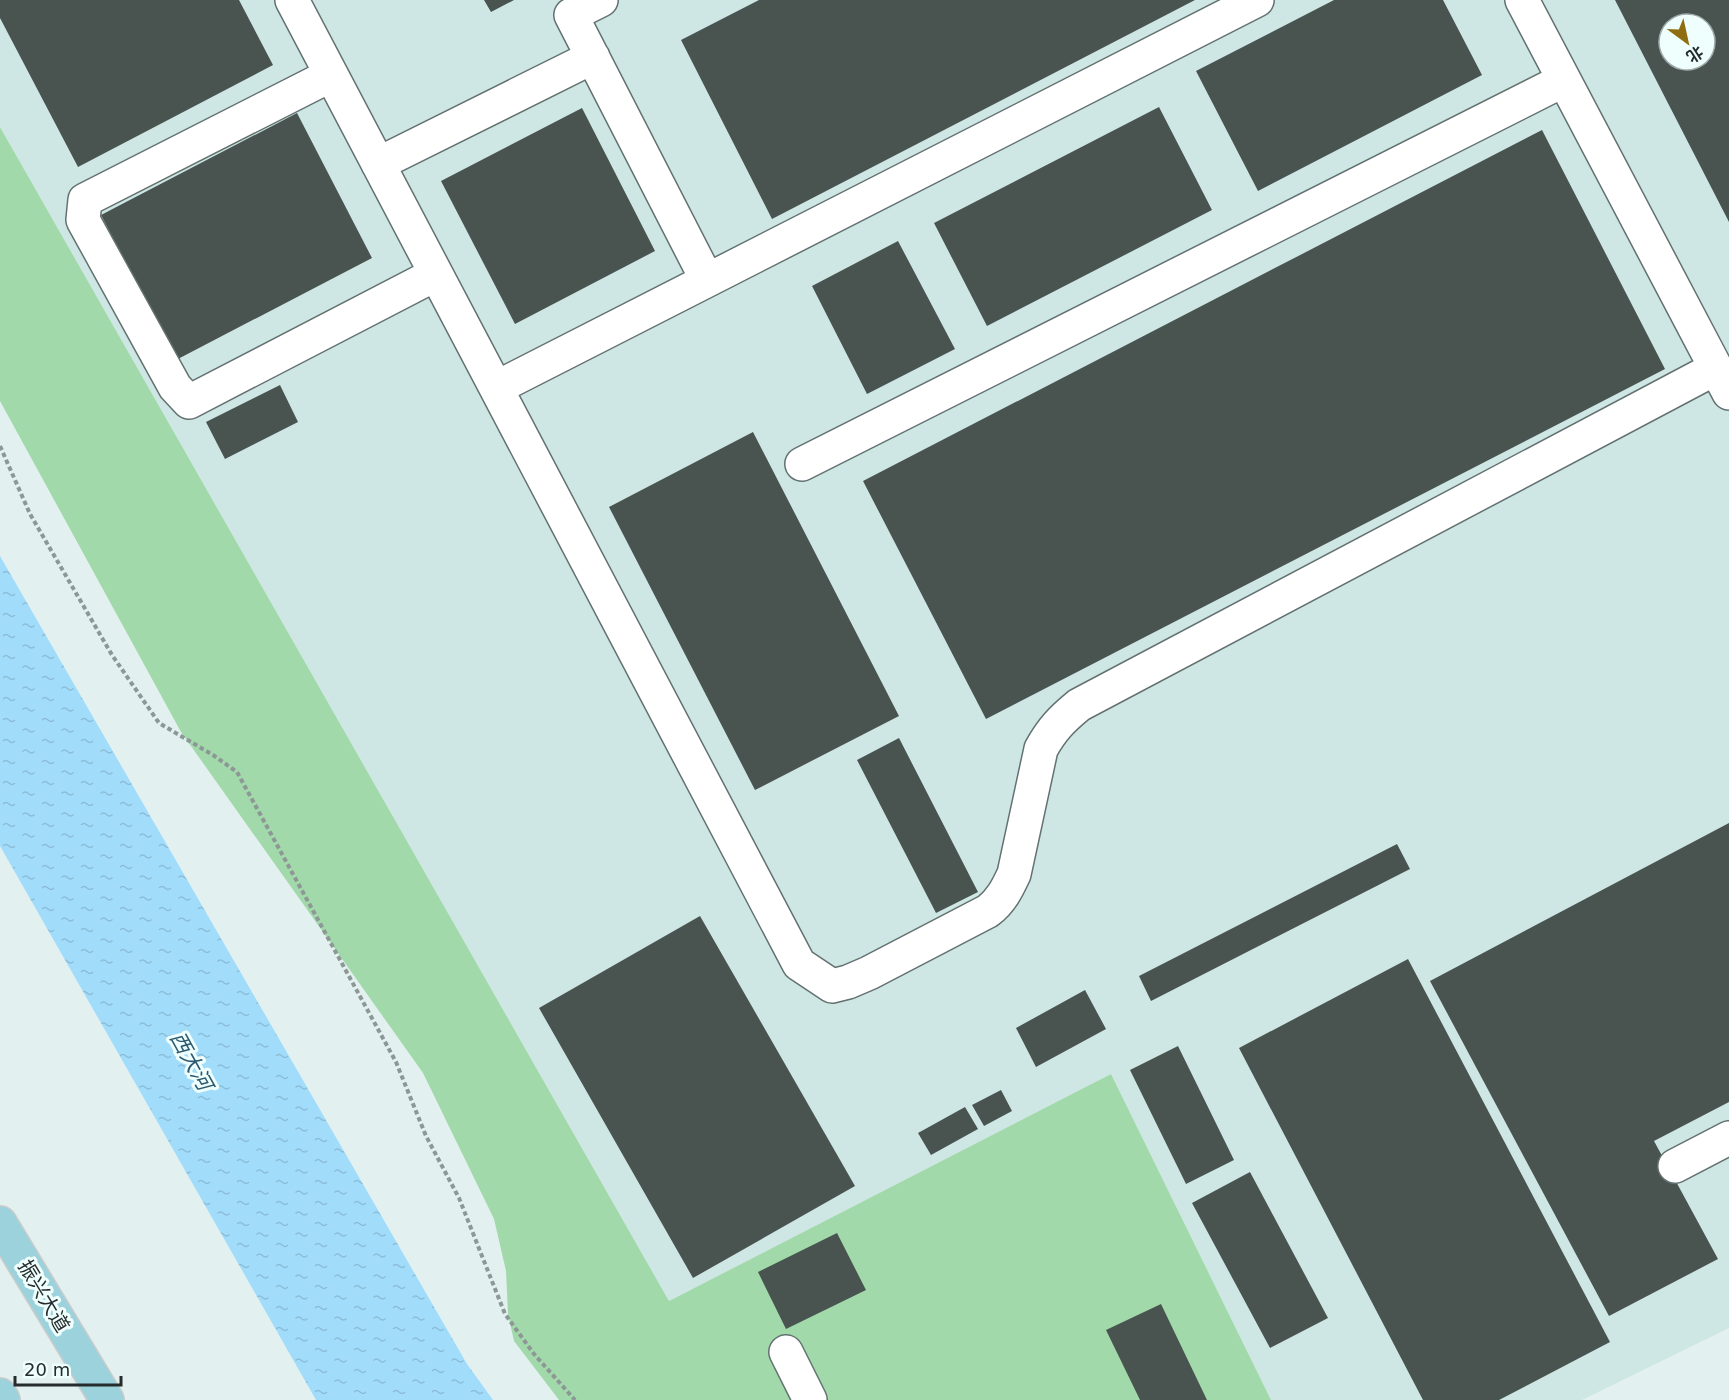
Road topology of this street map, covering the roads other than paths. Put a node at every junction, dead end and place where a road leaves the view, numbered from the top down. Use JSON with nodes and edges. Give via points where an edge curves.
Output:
{"nodes":[{"id":1,"x":292,"y":0,"type":"edge"},
{"id":2,"x":601,"y":0,"type":"edge"},
{"id":3,"x":1257,"y":0,"type":"edge"},
{"id":4,"x":1522,"y":0,"type":"edge"},
{"id":5,"x":593,"y":57,"type":"junction"},
{"id":6,"x":331,"y":75,"type":"junction"},
{"id":7,"x":1564,"y":80,"type":"junction"},
{"id":8,"x":378,"y":164,"type":"junction"},
{"id":9,"x":436,"y":274,"type":"junction"},
{"id":10,"x":706,"y":280,"type":"junction"},
{"id":11,"x":1723,"y":381,"type":"edge"},
{"id":12,"x":496,"y":388,"type":"junction"},
{"id":13,"x":802,"y":464,"type":"dead end"},
{"id":14,"x":1729,"y":1138,"type":"edge"},
{"id":15,"x":1675,"y":1166,"type":"dead end"},
{"id":16,"x":0,"y":1223,"type":"edge"},
{"id":17,"x":786,"y":1352,"type":"dead end"},
{"id":18,"x":0,"y":1395,"type":"edge"},
{"id":19,"x":3,"y":1400,"type":"edge"},
{"id":20,"x":107,"y":1400,"type":"edge"},
{"id":21,"x":810,"y":1400,"type":"edge"}],
"edges":[{"from":1,"to":6,"type":"lane"},
{"from":2,"to":5,"type":"lane","via":[[572,15]]},
{"from":3,"to":10,"type":"lane"},
{"from":4,"to":7,"type":"lane"},
{"from":5,"to":8,"type":"lane"},
{"from":5,"to":10,"type":"lane"},
{"from":6,"to":8,"type":"lane"},
{"from":6,"to":9,"type":"lane","via":[[85,200],[83,220],[176,387],[189,402]]},
{"from":7,"to":11,"type":"lane"},
{"from":7,"to":13,"type":"lane"},
{"from":8,"to":9,"type":"lane"},
{"from":9,"to":12,"type":"lane"},
{"from":10,"to":12,"type":"lane"},
{"from":11,"to":12,"type":"lane","via":[[1079,705],[1059,721],[1041,749],[1014,874],[998,903],[869,973],[832,986],[799,964]]},
{"from":14,"to":15,"type":"lane"},
{"from":16,"to":20,"type":"main road","name":"振兴大道"},
{"from":17,"to":21,"type":"lane"},
{"from":18,"to":19,"type":"main road"}]}
